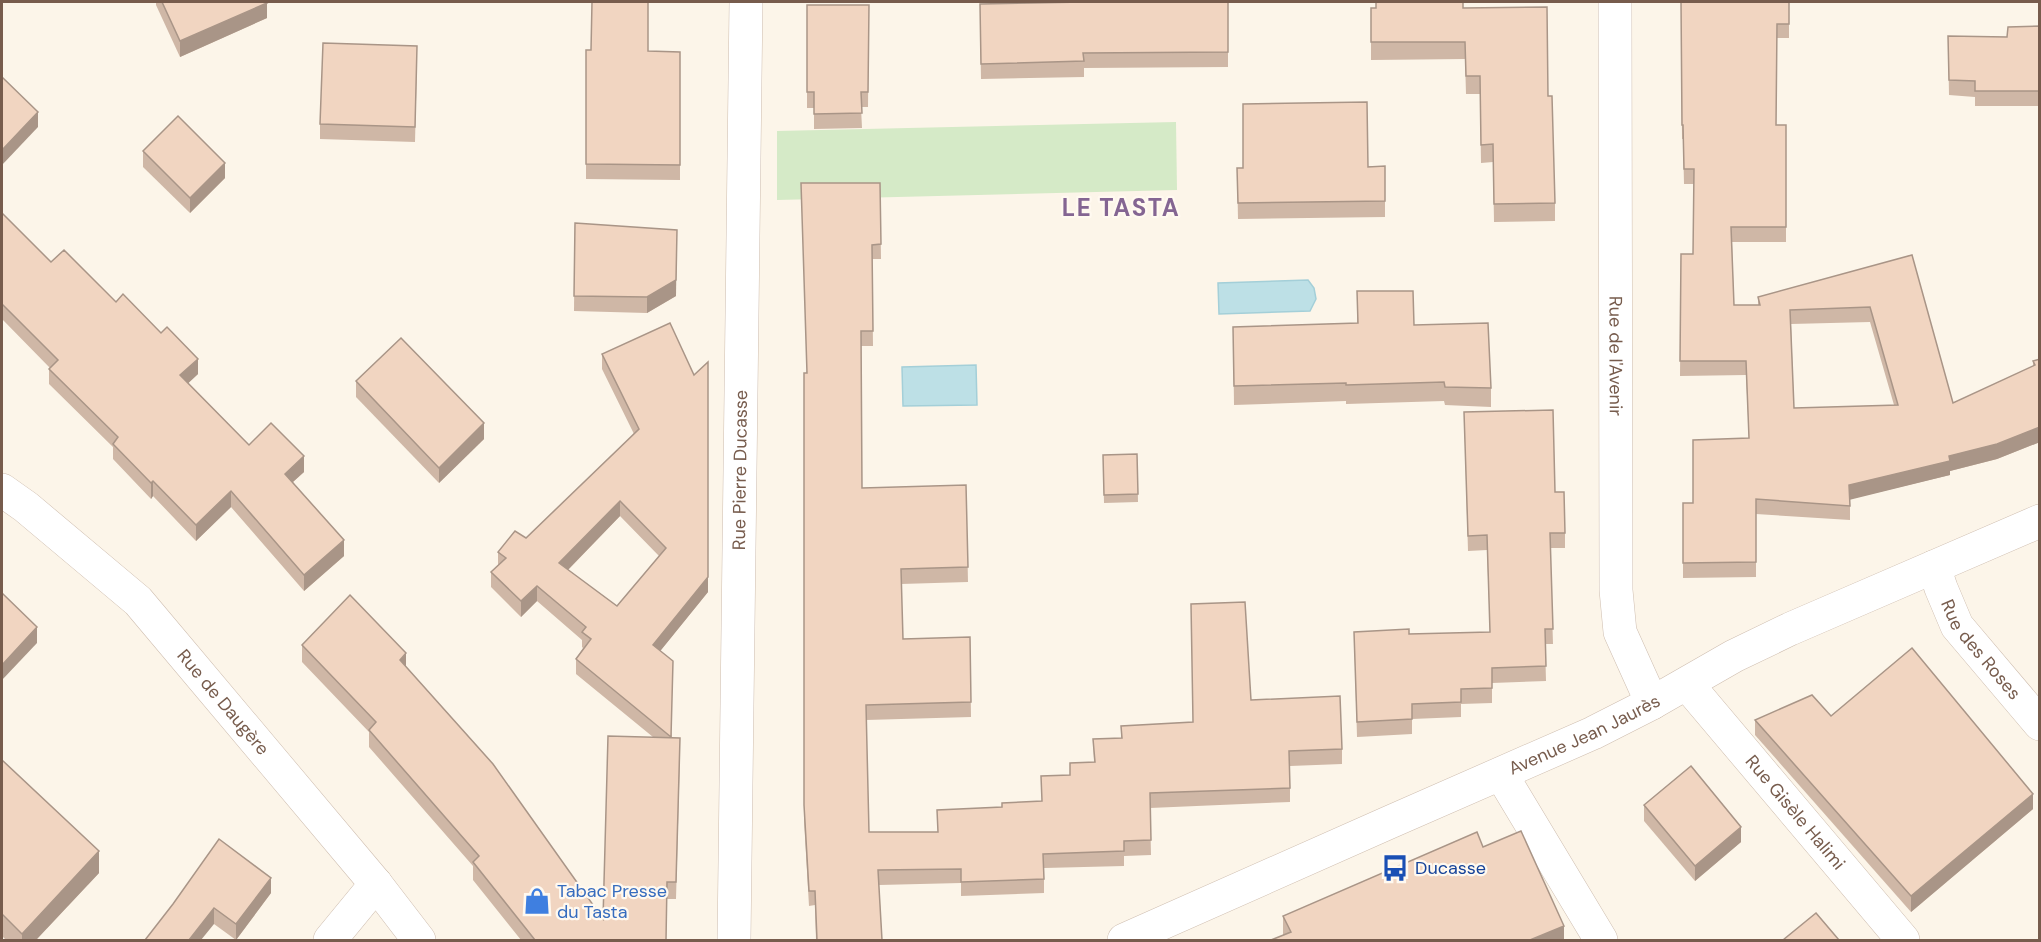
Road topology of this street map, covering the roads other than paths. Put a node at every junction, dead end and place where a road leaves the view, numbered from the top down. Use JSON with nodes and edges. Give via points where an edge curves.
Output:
{"nodes":[{"id":1,"x":746,"y":2,"type":"edge"},
{"id":2,"x":1615,"y":2,"type":"edge"},
{"id":3,"x":2,"y":490,"type":"edge"},
{"id":4,"x":2040,"y":521,"type":"edge"},
{"id":5,"x":1934,"y":567,"type":"junction"},
{"id":6,"x":1687,"y":684,"type":"junction"},
{"id":7,"x":1652,"y":703,"type":"junction"},
{"id":8,"x":2040,"y":724,"type":"edge"},
{"id":9,"x":1501,"y":774,"type":"junction"},
{"id":10,"x":376,"y":884,"type":"junction"},
{"id":11,"x":1159,"y":934,"type":"edge"},
{"id":12,"x":330,"y":940,"type":"edge"},
{"id":13,"x":419,"y":940,"type":"edge"},
{"id":14,"x":734,"y":940,"type":"edge"},
{"id":15,"x":1124,"y":940,"type":"edge"},
{"id":16,"x":1601,"y":940,"type":"edge"},
{"id":17,"x":1903,"y":940,"type":"edge"}],
"edges":[{"from":1,"to":14,"type":"street","name":"Rue Pierre Ducasse"},
{"from":2,"to":7,"type":"street","name":"Rue de l'Avenir","via":[[1616,590],[1620,632]]},
{"from":3,"to":10,"type":"street","name":"Rue de Daugère","via":[[138,601]]},
{"from":4,"to":5,"type":"street","name":"Avenue Jean Jaurès"},
{"from":5,"to":6,"type":"street","name":"Avenue Jean Jaurès","via":[[1790,629]]},
{"from":5,"to":8,"type":"street","name":"Rue des Roses","via":[[1957,626]]},
{"from":6,"to":7,"type":"street","name":"Avenue Jean Jaurès"},
{"from":6,"to":17,"type":"street","name":"Rue Gisèle Halimi"},
{"from":7,"to":9,"type":"street","name":"Avenue Jean Jaurès"},
{"from":9,"to":11,"type":"street","name":"Avenue Jean Jaurès"},
{"from":9,"to":16,"type":"street"},
{"from":10,"to":12,"type":"street"},
{"from":10,"to":13,"type":"street","name":"Rue de Daugère"},
{"from":11,"to":15,"type":"street","name":"Avenue Jean Jaurès"}]}
